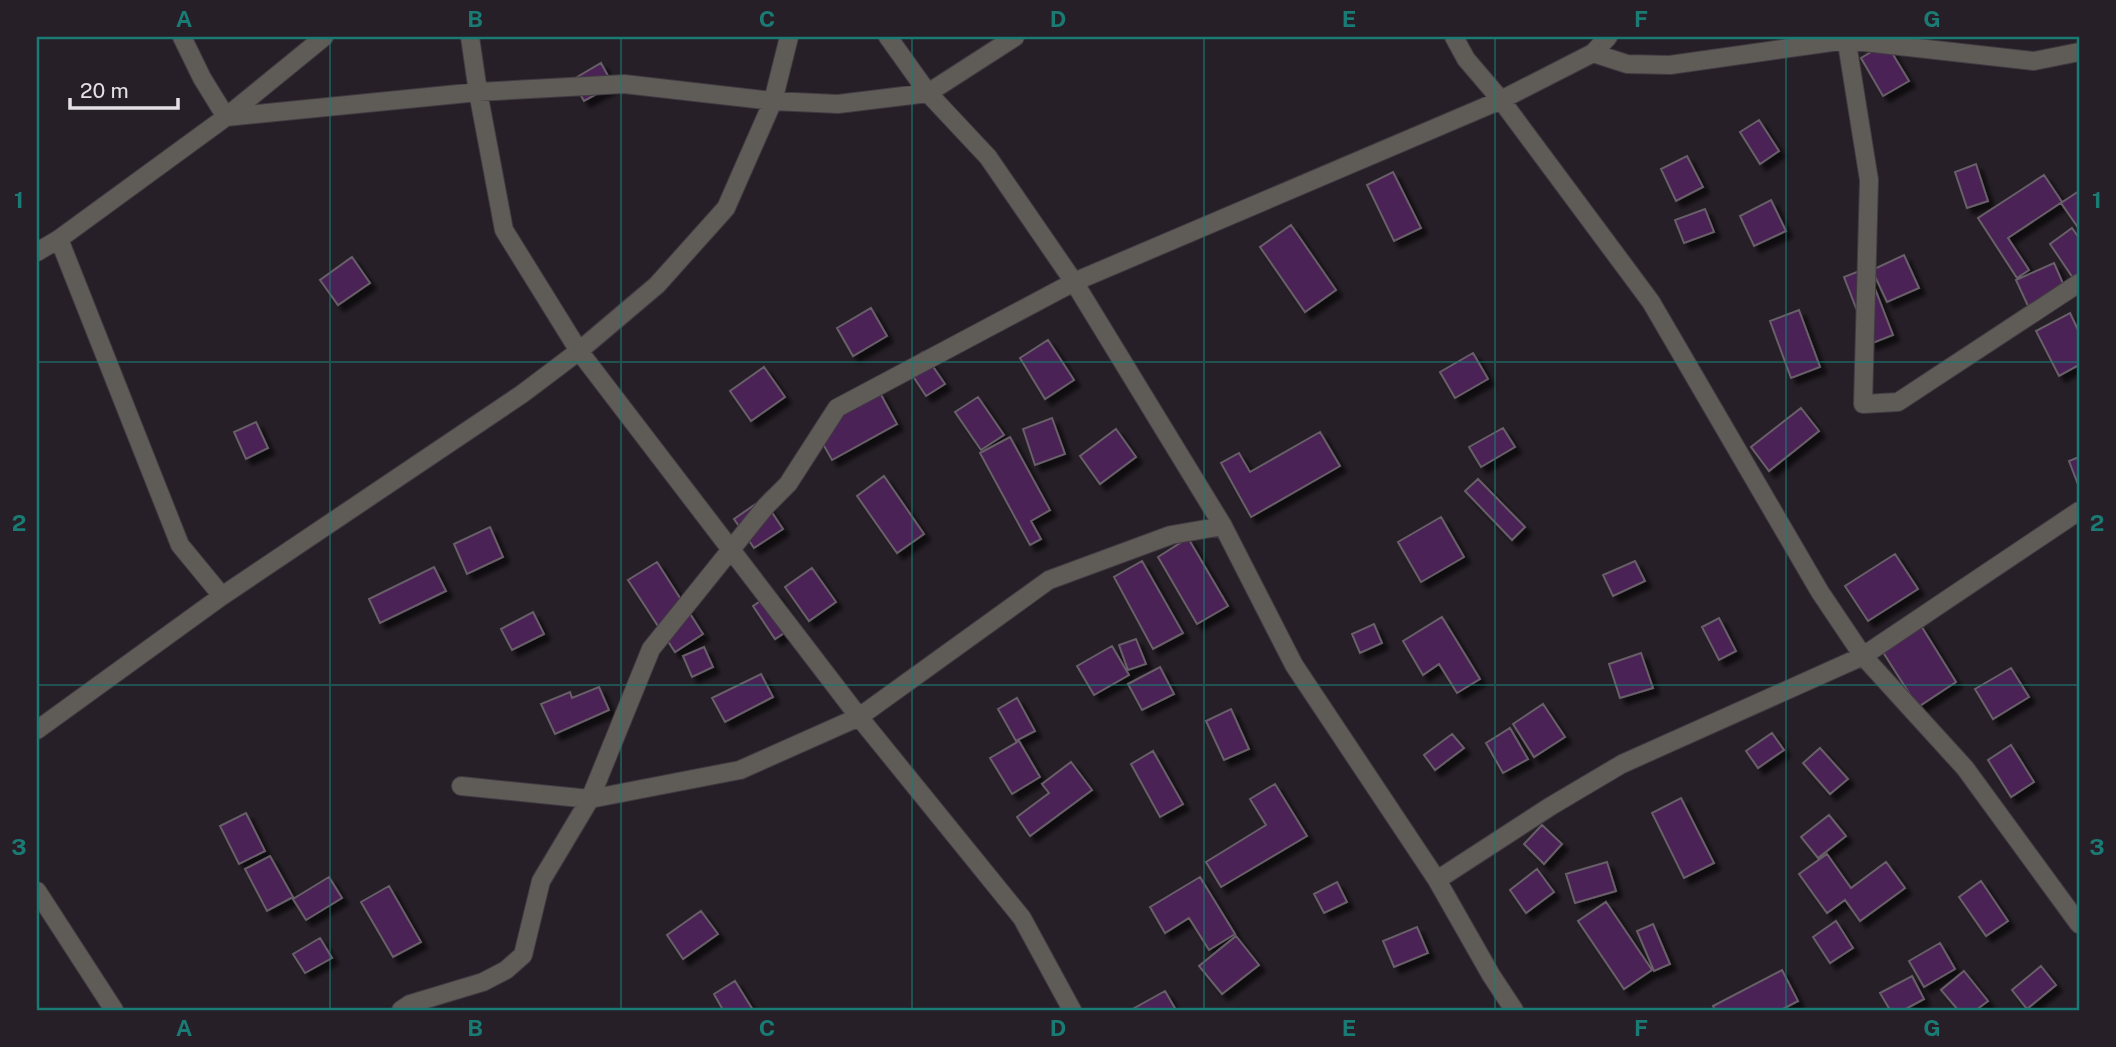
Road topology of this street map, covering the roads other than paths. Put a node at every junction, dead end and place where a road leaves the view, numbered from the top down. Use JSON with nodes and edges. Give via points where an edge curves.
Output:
{"nodes":[{"id":1,"x":182,"y":37,"type":"edge"},
{"id":2,"x":324,"y":37,"type":"edge"},
{"id":3,"x":470,"y":37,"type":"edge"},
{"id":4,"x":789,"y":37,"type":"edge"},
{"id":5,"x":888,"y":37,"type":"edge"},
{"id":6,"x":1016,"y":37,"type":"edge"},
{"id":7,"x":1454,"y":37,"type":"edge"},
{"id":8,"x":1608,"y":37,"type":"edge"},
{"id":9,"x":1846,"y":38,"type":"edge"},
{"id":10,"x":2079,"y":52,"type":"edge"},
{"id":11,"x":1593,"y":53,"type":"junction"},
{"id":12,"x":478,"y":92,"type":"junction"},
{"id":13,"x":928,"y":93,"type":"junction"},
{"id":14,"x":1501,"y":100,"type":"junction"},
{"id":15,"x":773,"y":101,"type":"junction"},
{"id":16,"x":226,"y":117,"type":"junction"},
{"id":17,"x":59,"y":239,"type":"junction"},
{"id":18,"x":37,"y":251,"type":"edge"},
{"id":19,"x":1074,"y":282,"type":"junction"},
{"id":20,"x":2079,"y":283,"type":"edge"},
{"id":21,"x":579,"y":351,"type":"junction"},
{"id":22,"x":2079,"y":511,"type":"edge"},
{"id":23,"x":1223,"y":526,"type":"junction"},
{"id":24,"x":731,"y":549,"type":"junction"},
{"id":25,"x":222,"y":596,"type":"junction"},
{"id":26,"x":1863,"y":656,"type":"junction"},
{"id":27,"x":859,"y":717,"type":"junction"},
{"id":28,"x":37,"y":730,"type":"edge"},
{"id":29,"x":461,"y":786,"type":"dead end"},
{"id":30,"x":590,"y":799,"type":"junction"},
{"id":31,"x":1437,"y":880,"type":"junction"},
{"id":32,"x":37,"y":891,"type":"edge"},
{"id":33,"x":2079,"y":924,"type":"edge"},
{"id":34,"x":114,"y":1010,"type":"edge"},
{"id":35,"x":401,"y":1010,"type":"edge"},
{"id":36,"x":1072,"y":1010,"type":"edge"},
{"id":37,"x":1514,"y":1010,"type":"edge"}],
"edges":[{"from":1,"to":16,"type":"street"},
{"from":2,"to":16,"type":"street"},
{"from":3,"to":12,"type":"street"},
{"from":4,"to":15,"type":"street"},
{"from":5,"to":13,"type":"street"},
{"from":6,"to":13,"type":"street"},
{"from":7,"to":14,"type":"street","via":[[1466,59]]},
{"from":8,"to":11,"type":"street"},
{"from":9,"to":10,"type":"street","via":[[2034,61]]},
{"from":9,"to":11,"type":"street","via":[[1670,65],[1627,64]]},
{"from":9,"to":20,"type":"street","via":[[1869,180],[1863,404],[1898,402]]},
{"from":11,"to":14,"type":"street"},
{"from":12,"to":15,"type":"street","via":[[624,84]]},
{"from":12,"to":16,"type":"street"},
{"from":12,"to":21,"type":"street","via":[[504,230]]},
{"from":13,"to":15,"type":"street","via":[[838,104]]},
{"from":13,"to":19,"type":"street","via":[[988,157]]},
{"from":14,"to":19,"type":"street"},
{"from":14,"to":26,"type":"street","via":[[1651,302],[1820,592]]},
{"from":15,"to":21,"type":"street","via":[[726,208],[657,285]]},
{"from":16,"to":17,"type":"street"},
{"from":17,"to":18,"type":"street"},
{"from":17,"to":25,"type":"street","via":[[180,545]]},
{"from":19,"to":23,"type":"street"},
{"from":19,"to":24,"type":"street","via":[[837,408],[788,484]]},
{"from":21,"to":24,"type":"street"},
{"from":21,"to":25,"type":"street"},
{"from":22,"to":26,"type":"street"},
{"from":23,"to":27,"type":"street","via":[[1171,535],[1049,580]]},
{"from":23,"to":31,"type":"street","via":[[1294,665]]},
{"from":24,"to":27,"type":"street"},
{"from":24,"to":30,"type":"street","via":[[652,649]]},
{"from":25,"to":28,"type":"street"},
{"from":26,"to":31,"type":"street","via":[[1622,764]]},
{"from":26,"to":33,"type":"street","via":[[1965,768]]},
{"from":27,"to":30,"type":"street","via":[[740,770]]},
{"from":27,"to":36,"type":"street","via":[[1022,918]]},
{"from":29,"to":30,"type":"street"},
{"from":30,"to":35,"type":"street","via":[[541,881],[523,955],[483,982]]},
{"from":31,"to":37,"type":"street"},
{"from":32,"to":34,"type":"street"}]}
